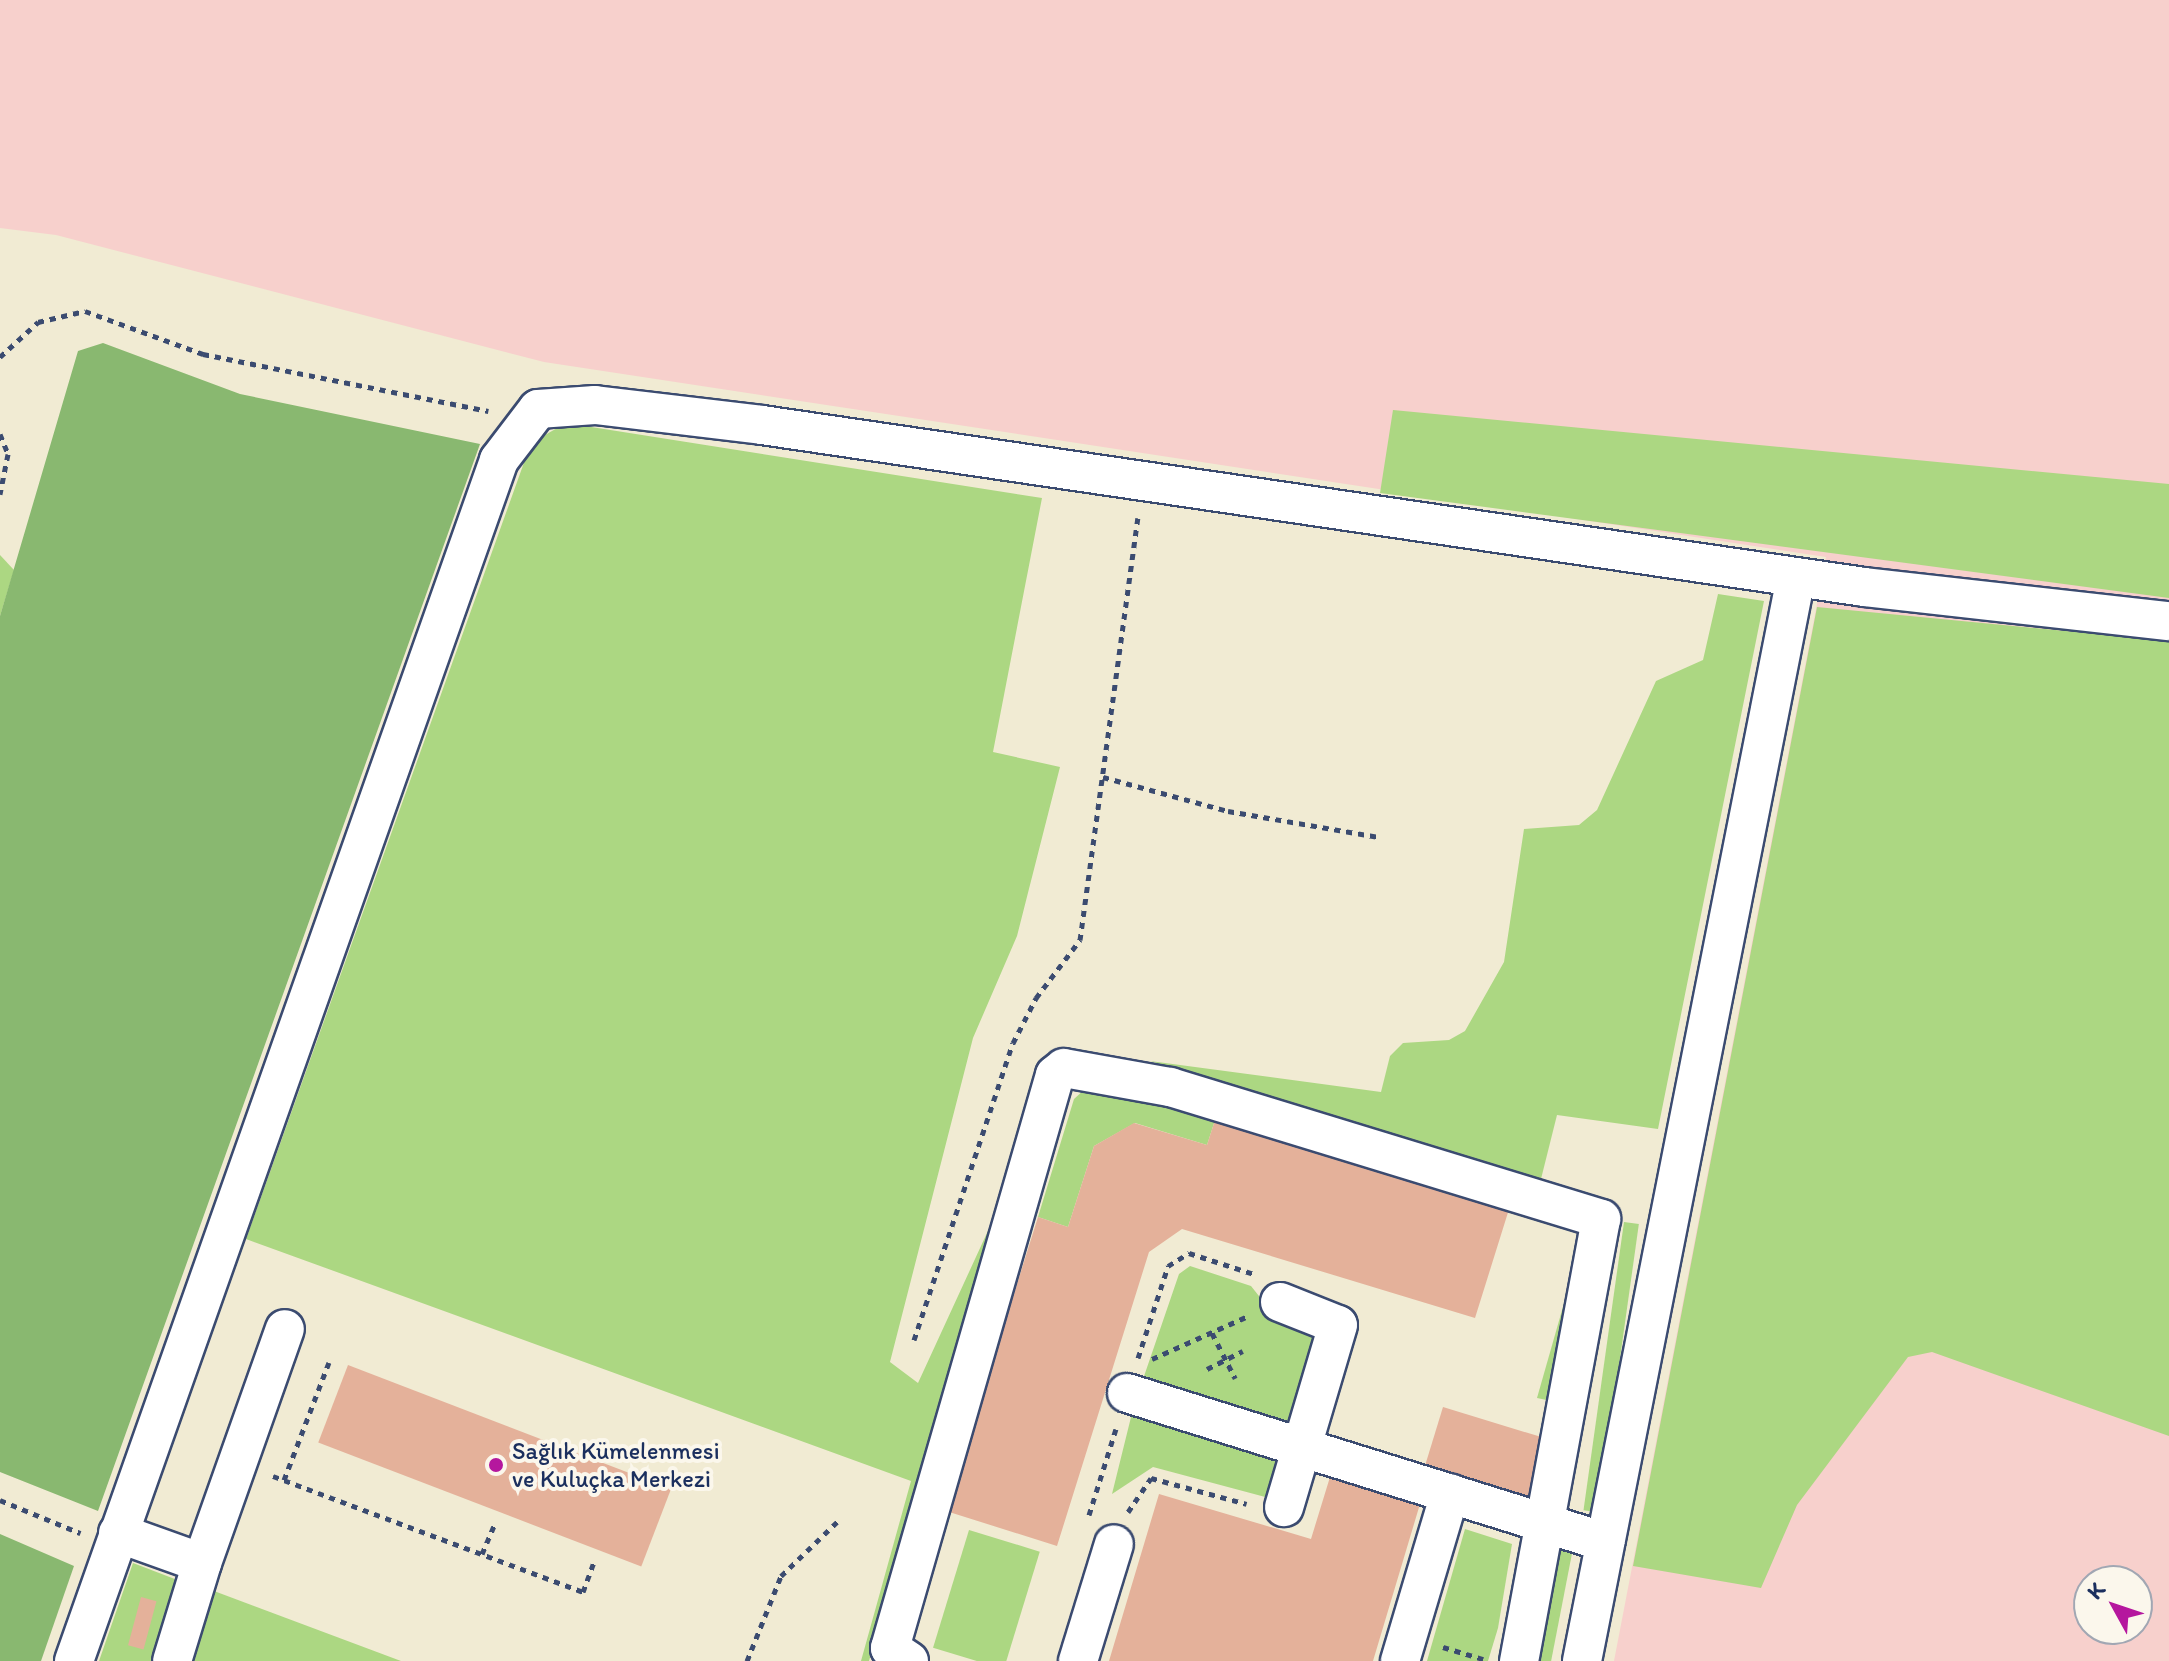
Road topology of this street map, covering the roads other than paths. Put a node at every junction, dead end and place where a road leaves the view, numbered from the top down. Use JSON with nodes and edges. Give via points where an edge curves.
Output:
{"nodes":[{"id":1,"x":1796,"y":577,"type":"junction"},
{"id":2,"x":2169,"y":621,"type":"edge"},
{"id":3,"x":1280,"y":1302,"type":"road end"},
{"id":4,"x":285,"y":1329,"type":"dead end"},
{"id":5,"x":1131,"y":1380,"type":"road end"},
{"id":6,"x":1302,"y":1447,"type":"junction"},
{"id":7,"x":1450,"y":1493,"type":"junction"},
{"id":8,"x":1284,"y":1507,"type":"road end"},
{"id":9,"x":1545,"y":1523,"type":"junction"},
{"id":10,"x":1114,"y":1527,"type":"road end"},
{"id":11,"x":115,"y":1540,"type":"junction"},
{"id":12,"x":1605,"y":1542,"type":"junction"},
{"id":13,"x":202,"y":1563,"type":"junction"},
{"id":14,"x":1404,"y":1649,"type":"edge"},
{"id":15,"x":74,"y":1661,"type":"edge"},
{"id":16,"x":172,"y":1661,"type":"edge"},
{"id":17,"x":909,"y":1661,"type":"edge"},
{"id":18,"x":1078,"y":1661,"type":"edge"},
{"id":19,"x":1519,"y":1661,"type":"edge"},
{"id":20,"x":1582,"y":1661,"type":"edge"}],
"edges":[{"from":1,"to":2,"type":"street"},
{"from":1,"to":11,"type":"street","via":[[595,405],[551,404],[525,418],[499,460]]},
{"from":1,"to":12,"type":"street"},
{"from":3,"to":6,"type":"street","via":[[1338,1325]]},
{"from":4,"to":13,"type":"street"},
{"from":5,"to":6,"type":"street"},
{"from":6,"to":7,"type":"street"},
{"from":6,"to":8,"type":"street"},
{"from":7,"to":9,"type":"street"},
{"from":7,"to":14,"type":"street"},
{"from":9,"to":12,"type":"street"},
{"from":9,"to":17,"type":"street","via":[[1601,1219],[1170,1087],[1064,1068],[1055,1075],[890,1648]]},
{"from":9,"to":19,"type":"street"},
{"from":10,"to":18,"type":"street"},
{"from":11,"to":13,"type":"street"},
{"from":11,"to":15,"type":"street"},
{"from":12,"to":20,"type":"street"},
{"from":13,"to":16,"type":"street"}]}
